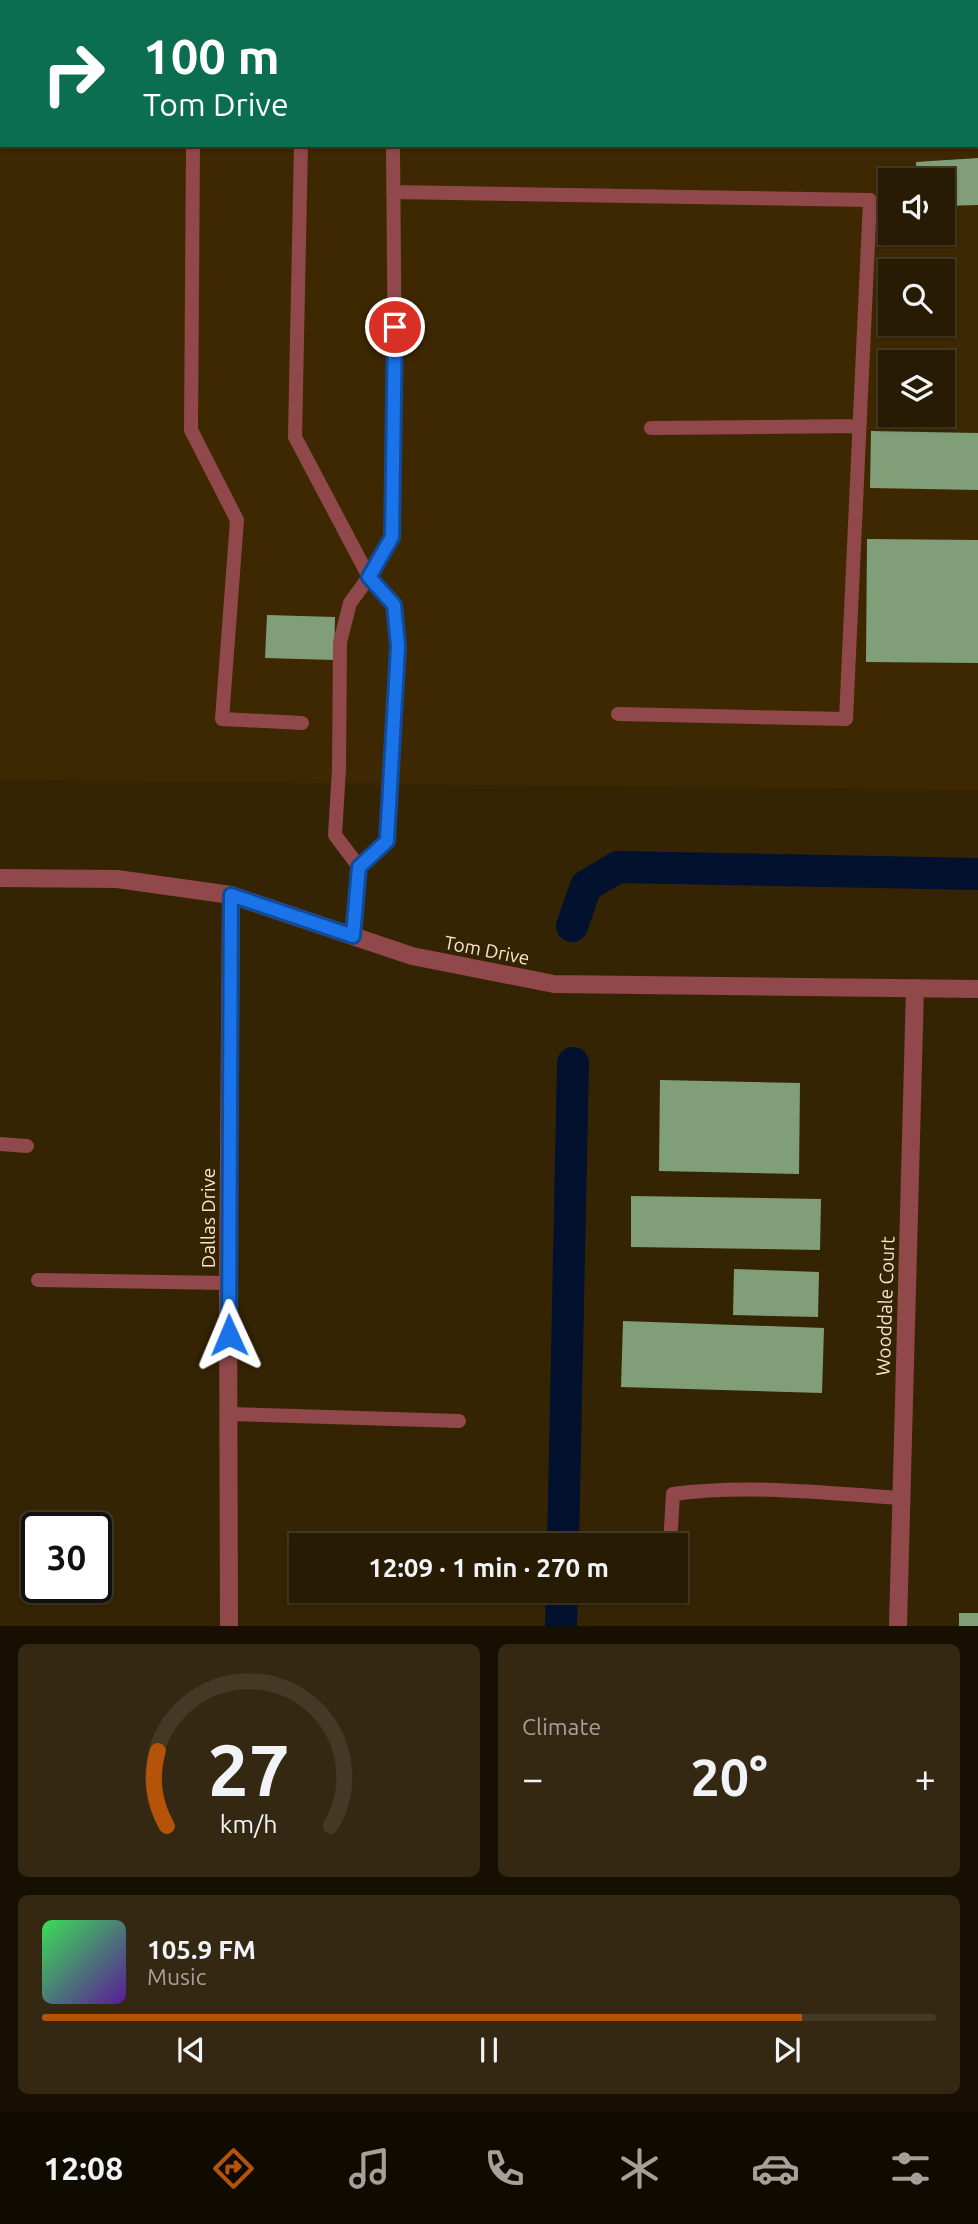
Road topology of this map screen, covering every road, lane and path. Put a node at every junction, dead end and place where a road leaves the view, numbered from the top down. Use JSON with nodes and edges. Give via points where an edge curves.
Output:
{"nodes":[{"id":1,"x":193,"y":147,"type":"edge"},
{"id":2,"x":301,"y":147,"type":"edge"},
{"id":3,"x":393,"y":147,"type":"edge"},
{"id":4,"x":393,"y":192,"type":"junction"},
{"id":5,"x":859,"y":426,"type":"junction"},
{"id":6,"x":651,"y":428,"type":"dead end"},
{"id":7,"x":369,"y":577,"type":"junction"},
{"id":8,"x":618,"y":714,"type":"dead end"},
{"id":9,"x":302,"y":723,"type":"dead end"},
{"id":10,"x":359,"y":867,"type":"junction"},
{"id":11,"x":0,"y":878,"type":"edge"},
{"id":12,"x":231,"y":895,"type":"junction"},
{"id":13,"x":353,"y":936,"type":"junction"},
{"id":14,"x":915,"y":988,"type":"junction"},
{"id":15,"x":978,"y":989,"type":"edge"},
{"id":16,"x":0,"y":1144,"type":"edge"},
{"id":17,"x":27,"y":1146,"type":"dead end"},
{"id":18,"x":38,"y":1280,"type":"dead end"},
{"id":19,"x":228,"y":1283,"type":"junction"},
{"id":20,"x":230,"y":1414,"type":"junction"},
{"id":21,"x":460,"y":1421,"type":"dead end"},
{"id":22,"x":901,"y":1498,"type":"junction"},
{"id":23,"x":671,"y":1533,"type":"edge"},
{"id":24,"x":229,"y":1626,"type":"edge"},
{"id":25,"x":898,"y":1626,"type":"edge"}],
"edges":[{"from":1,"to":9,"type":"lane","via":[[191,430],[237,520],[222,719]]},
{"from":2,"to":7,"type":"lane","via":[[295,437]]},
{"from":3,"to":4,"type":"lane"},
{"from":4,"to":5,"type":"lane","via":[[870,200]]},
{"from":4,"to":7,"type":"lane","via":[[392,537]]},
{"from":5,"to":6,"type":"lane"},
{"from":5,"to":8,"type":"lane","via":[[846,719]]},
{"from":7,"to":10,"type":"lane","via":[[350,603],[340,642],[335,835]]},
{"from":7,"to":10,"type":"lane","via":[[394,605],[398,646],[387,841]]},
{"from":10,"to":13,"type":"lane"},
{"from":11,"to":12,"type":"street","name":"Tom Drive","via":[[117,878]]},
{"from":12,"to":13,"type":"street","name":"Tom Drive"},
{"from":12,"to":19,"type":"street","name":"Dallas Drive"},
{"from":13,"to":14,"type":"street","name":"Tom Drive","via":[[412,956],[554,984]]},
{"from":14,"to":15,"type":"street","name":"Tom Drive"},
{"from":14,"to":22,"type":"street","name":"Wooddale Court"},
{"from":16,"to":17,"type":"lane"},
{"from":18,"to":19,"type":"lane"},
{"from":19,"to":20,"type":"street","name":"Dallas Drive"},
{"from":20,"to":21,"type":"lane"},
{"from":20,"to":24,"type":"street","name":"Dallas Drive"},
{"from":22,"to":23,"type":"lane","via":[[706,1490],[673,1494]]},
{"from":22,"to":25,"type":"street","name":"Wooddale Court"}]}
